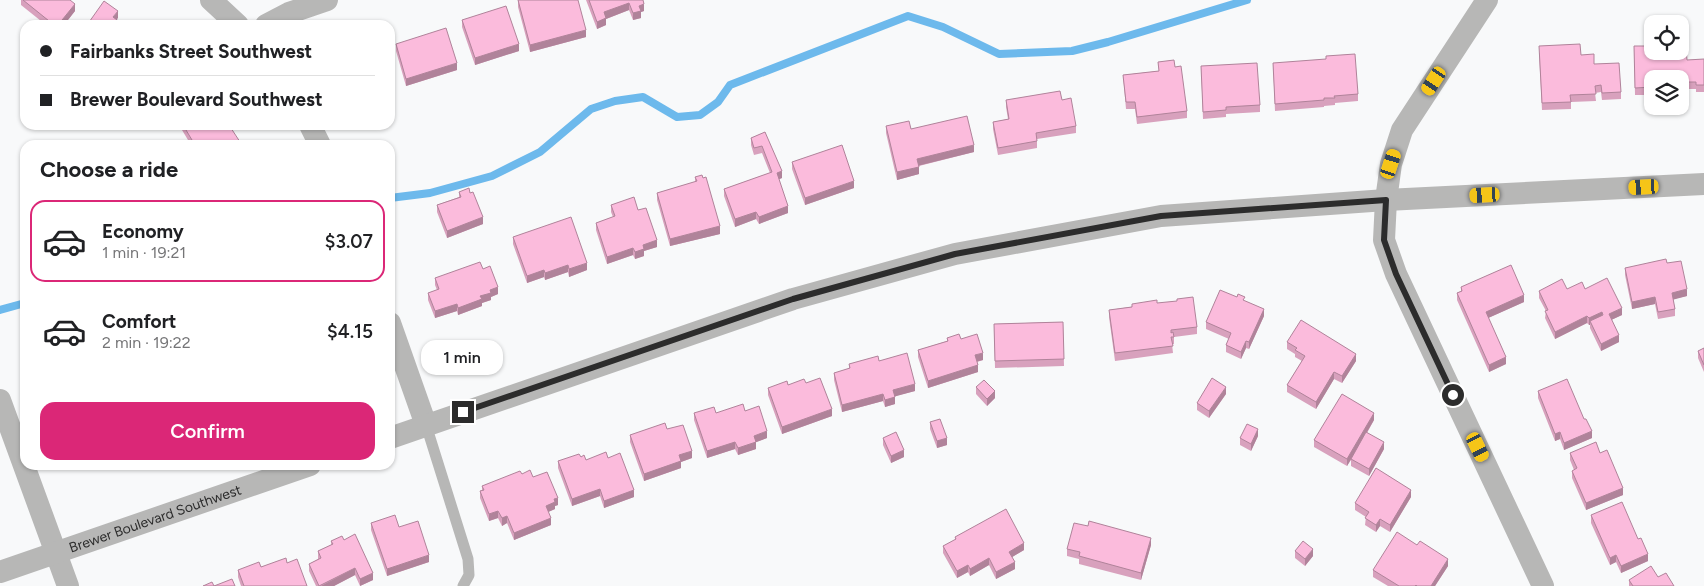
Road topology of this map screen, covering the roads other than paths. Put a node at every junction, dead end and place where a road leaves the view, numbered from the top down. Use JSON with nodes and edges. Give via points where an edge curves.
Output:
{"nodes":[{"id":1,"x":211,"y":0,"type":"edge"},
{"id":2,"x":327,"y":0,"type":"edge"},
{"id":3,"x":1487,"y":0,"type":"edge"},
{"id":4,"x":233,"y":20,"type":"edge"},
{"id":5,"x":276,"y":20,"type":"edge"},
{"id":6,"x":1704,"y":184,"type":"edge"},
{"id":7,"x":1386,"y":200,"type":"junction"},
{"id":8,"x":395,"y":337,"type":"edge"},
{"id":9,"x":0,"y":400,"type":"edge"},
{"id":10,"x":426,"y":425,"type":"junction"},
{"id":11,"x":395,"y":436,"type":"edge"},
{"id":12,"x":20,"y":455,"type":"edge"},
{"id":13,"x":26,"y":470,"type":"edge"},
{"id":14,"x":296,"y":470,"type":"edge"},
{"id":15,"x":56,"y":553,"type":"junction"},
{"id":16,"x":0,"y":572,"type":"edge"},
{"id":17,"x":68,"y":586,"type":"edge"},
{"id":18,"x":463,"y":586,"type":"edge"},
{"id":19,"x":1544,"y":586,"type":"edge"}],
"edges":[{"from":1,"to":4,"type":"street"},
{"from":2,"to":5,"type":"street"},
{"from":3,"to":7,"type":"street","via":[[1402,130],[1391,164]]},
{"from":6,"to":7,"type":"street"},
{"from":7,"to":10,"type":"street","via":[[1161,216],[955,254],[793,299]]},
{"from":7,"to":19,"type":"street","via":[[1384,240],[1396,274]]},
{"from":8,"to":10,"type":"street"},
{"from":9,"to":12,"type":"street"},
{"from":10,"to":11,"type":"street"},
{"from":10,"to":18,"type":"lane","via":[[468,559],[469,575]]},
{"from":13,"to":15,"type":"street"},
{"from":14,"to":15,"type":"street","name":"Brewer Boulevard Southwest"},
{"from":15,"to":16,"type":"street","name":"Brewer Boulevard Southwest"},
{"from":15,"to":17,"type":"street"}]}
